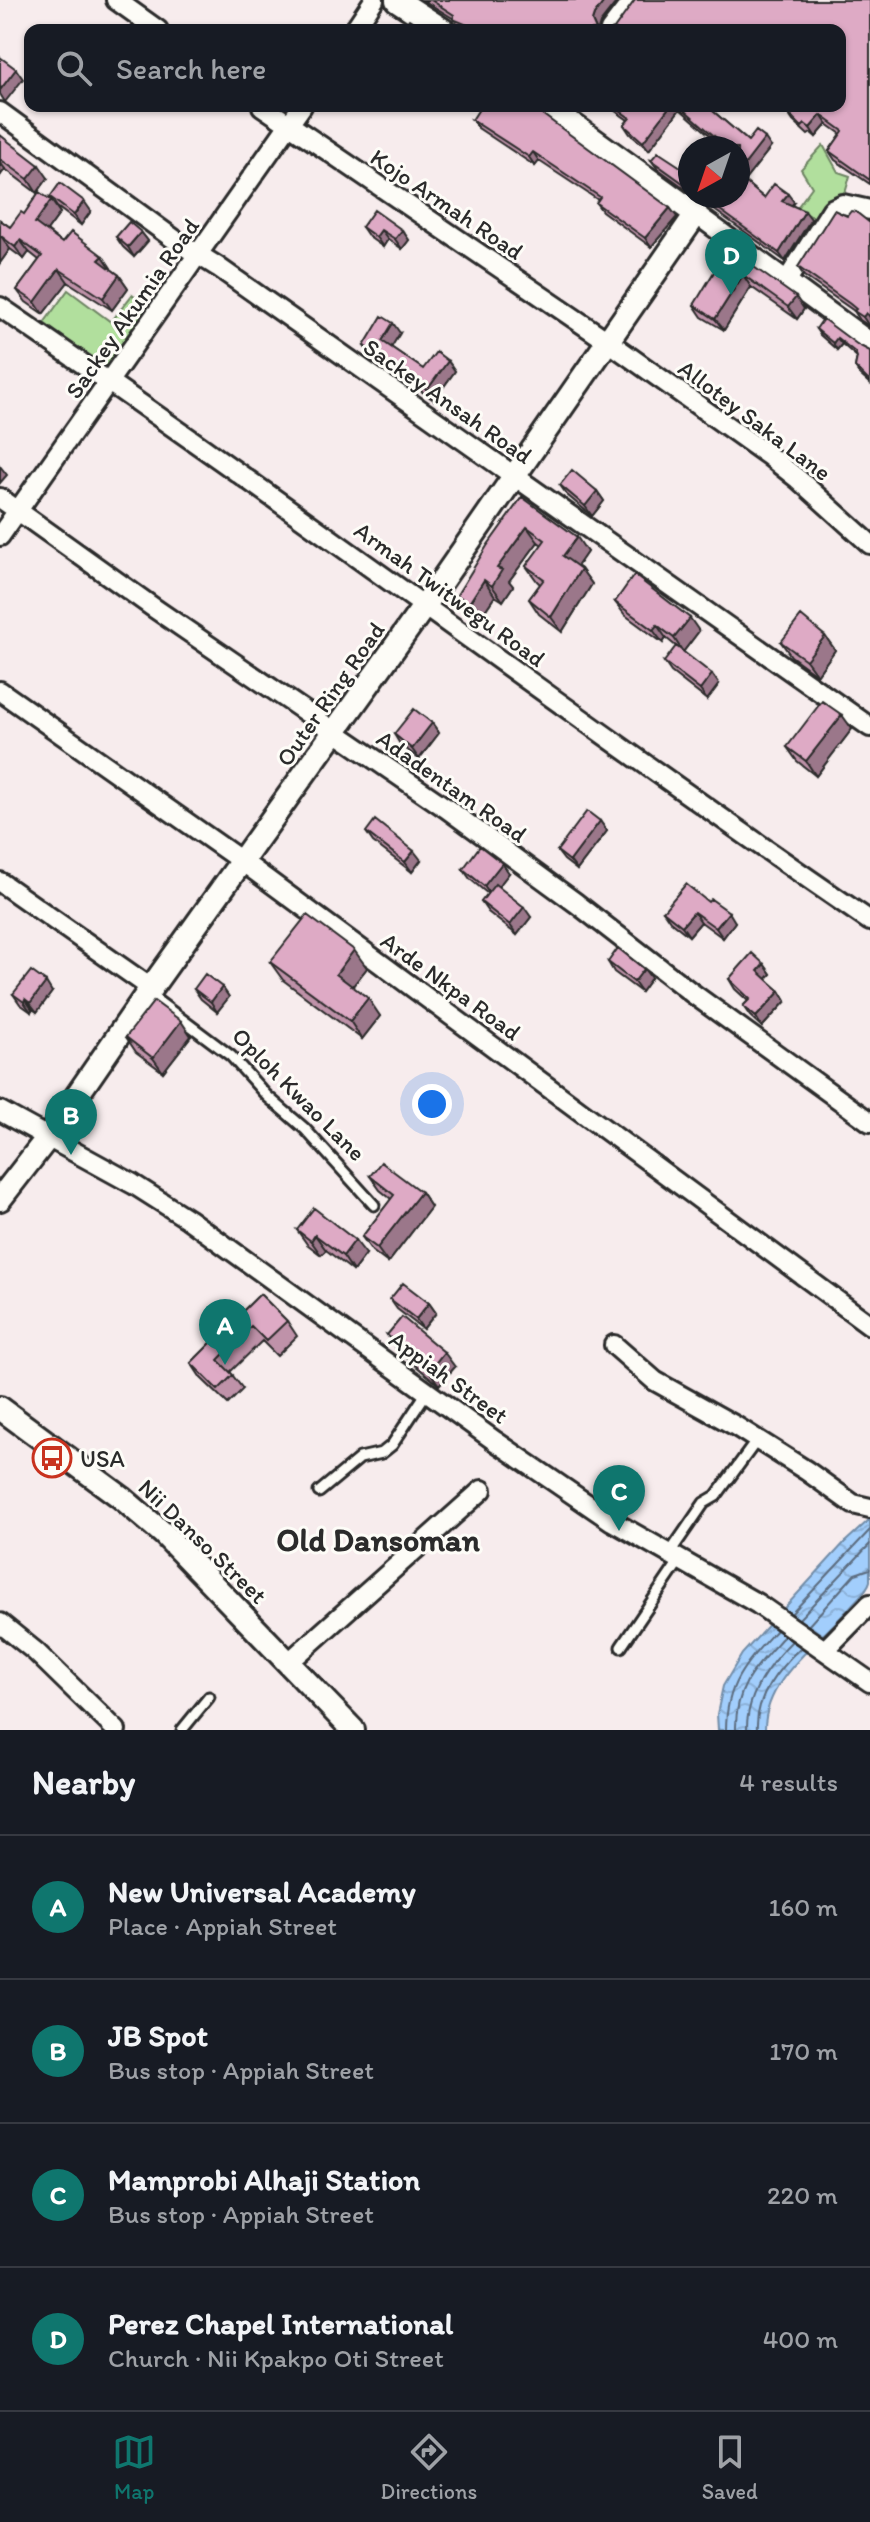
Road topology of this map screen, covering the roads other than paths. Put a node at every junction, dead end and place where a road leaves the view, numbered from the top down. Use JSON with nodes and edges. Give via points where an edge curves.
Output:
{"nodes":[{"id":1,"x":116,"y":0,"type":"edge"},
{"id":2,"x":374,"y":0,"type":"edge"},
{"id":3,"x":397,"y":0,"type":"edge"},
{"id":4,"x":633,"y":0,"type":"edge"},
{"id":5,"x":150,"y":24,"type":"edge"},
{"id":6,"x":358,"y":24,"type":"edge"},
{"id":7,"x":434,"y":24,"type":"edge"},
{"id":8,"x":615,"y":24,"type":"edge"},
{"id":9,"x":0,"y":112,"type":"edge"},
{"id":10,"x":271,"y":112,"type":"edge"},
{"id":11,"x":298,"y":112,"type":"edge"},
{"id":12,"x":557,"y":112,"type":"edge"},
{"id":13,"x":289,"y":125,"type":"junction"},
{"id":14,"x":870,"y":210,"type":"edge"},
{"id":15,"x":696,"y":214,"type":"junction"},
{"id":16,"x":198,"y":256,"type":"junction"},
{"id":17,"x":786,"y":282,"type":"junction"},
{"id":18,"x":0,"y":307,"type":"edge"},
{"id":19,"x":606,"y":340,"type":"junction"},
{"id":20,"x":870,"y":342,"type":"edge"},
{"id":21,"x":110,"y":382,"type":"junction"},
{"id":22,"x":513,"y":477,"type":"junction"},
{"id":23,"x":0,"y":498,"type":"edge"},
{"id":24,"x":18,"y":511,"type":"junction"},
{"id":25,"x":0,"y":536,"type":"edge"},
{"id":26,"x":870,"y":544,"type":"edge"},
{"id":27,"x":425,"y":605,"type":"junction"},
{"id":28,"x":0,"y":691,"type":"edge"},
{"id":29,"x":870,"y":727,"type":"edge"},
{"id":30,"x":334,"y":733,"type":"junction"},
{"id":31,"x":243,"y":862,"type":"junction"},
{"id":32,"x":0,"y":882,"type":"edge"},
{"id":33,"x":870,"y":921,"type":"edge"},
{"id":34,"x":149,"y":990,"type":"junction"},
{"id":35,"x":0,"y":1111,"type":"edge"},
{"id":36,"x":870,"y":1122,"type":"edge"},
{"id":37,"x":49,"y":1136,"type":"junction"},
{"id":38,"x":9,"y":1175,"type":"edge"},
{"id":39,"x":0,"y":1199,"type":"edge"},
{"id":40,"x":374,"y":1205,"type":"dead end"},
{"id":41,"x":870,"y":1325,"type":"edge"},
{"id":42,"x":614,"y":1345,"type":"dead end"},
{"id":43,"x":427,"y":1392,"type":"junction"},
{"id":44,"x":0,"y":1408,"type":"edge"},
{"id":45,"x":757,"y":1440,"type":"junction"},
{"id":46,"x":482,"y":1490,"type":"dead end"},
{"id":47,"x":319,"y":1492,"type":"dead end"},
{"id":48,"x":870,"y":1508,"type":"edge"},
{"id":49,"x":674,"y":1557,"type":"junction"},
{"id":50,"x":870,"y":1604,"type":"edge"},
{"id":51,"x":2,"y":1629,"type":"edge"},
{"id":52,"x":621,"y":1647,"type":"dead end"},
{"id":53,"x":822,"y":1648,"type":"junction"},
{"id":54,"x":288,"y":1663,"type":"junction"},
{"id":55,"x":870,"y":1682,"type":"edge"},
{"id":56,"x":209,"y":1697,"type":"dead end"},
{"id":57,"x":116,"y":1730,"type":"edge"},
{"id":58,"x":182,"y":1730,"type":"edge"},
{"id":59,"x":353,"y":1730,"type":"edge"}],
"edges":[{"from":1,"to":5,"type":"street"},
{"from":2,"to":6,"type":"street"},
{"from":3,"to":7,"type":"street"},
{"from":4,"to":8,"type":"street"},
{"from":9,"to":16,"type":"street","name":"Sackey Ansah Road"},
{"from":10,"to":13,"type":"street","name":"Kojo Armah Road"},
{"from":11,"to":13,"type":"street","name":"Sackey Akumia Road"},
{"from":12,"to":15,"type":"street"},
{"from":13,"to":16,"type":"street","name":"Sackey Akumia Road"},
{"from":13,"to":19,"type":"street","name":"Kojo Armah Road"},
{"from":14,"to":17,"type":"street","via":[[843,204],[832,209]]},
{"from":15,"to":17,"type":"street"},
{"from":15,"to":19,"type":"street","name":"Outer Ring Road"},
{"from":16,"to":21,"type":"street","name":"Sackey Akumia Road"},
{"from":16,"to":22,"type":"street","name":"Sackey Ansah Road"},
{"from":17,"to":20,"type":"street"},
{"from":18,"to":21,"type":"street","name":"Armah Twitwegu Road"},
{"from":19,"to":22,"type":"street","name":"Outer Ring Road"},
{"from":19,"to":26,"type":"street","name":"Allotey Saka Lane","via":[[769,456]]},
{"from":21,"to":24,"type":"street","name":"Sackey Akumia Road"},
{"from":21,"to":27,"type":"street","name":"Armah Twitwegu Road"},
{"from":22,"to":27,"type":"street","name":"Outer Ring Road"},
{"from":22,"to":29,"type":"street","name":"Sackey Ansah Road"},
{"from":23,"to":24,"type":"street","name":"Adadentam Road"},
{"from":24,"to":25,"type":"street","name":"Sackey Akumia Road"},
{"from":24,"to":30,"type":"street","name":"Adadentam Road"},
{"from":27,"to":30,"type":"street","name":"Outer Ring Road"},
{"from":27,"to":33,"type":"street","name":"Armah Twitwegu Road"},
{"from":28,"to":31,"type":"street","name":"Arde Nkpa Road"},
{"from":30,"to":31,"type":"street","name":"Outer Ring Road"},
{"from":30,"to":36,"type":"street","name":"Adadentam Road","via":[[446,808]]},
{"from":31,"to":34,"type":"street","name":"Outer Ring Road"},
{"from":31,"to":41,"type":"street","name":"Arde Nkpa Road"},
{"from":32,"to":34,"type":"street"},
{"from":34,"to":37,"type":"street","name":"Outer Ring Road"},
{"from":34,"to":40,"type":"lane","name":"Oploh Kwao Lane","via":[[231,1056]]},
{"from":35,"to":37,"type":"street","name":"Appiah Street"},
{"from":37,"to":38,"type":"street","name":"Outer Ring Road"},
{"from":37,"to":43,"type":"street","name":"Appiah Street","via":[[188,1219]]},
{"from":38,"to":39,"type":"street","name":"Outer Ring Road"},
{"from":42,"to":45,"type":"street","via":[[655,1381]]},
{"from":43,"to":47,"type":"lane","via":[[392,1445],[360,1458]]},
{"from":43,"to":49,"type":"street","name":"Appiah Street","via":[[612,1521]]},
{"from":44,"to":54,"type":"street","name":"Nii Danso Street","via":[[164,1534]]},
{"from":45,"to":48,"type":"street","via":[[853,1504]]},
{"from":45,"to":49,"type":"lane","via":[[716,1496],[704,1503]]},
{"from":46,"to":54,"type":"street"},
{"from":49,"to":52,"type":"lane"},
{"from":49,"to":53,"type":"street","name":"Appiah Street"},
{"from":50,"to":53,"type":"street"},
{"from":51,"to":57,"type":"street","via":[[36,1652]]},
{"from":53,"to":55,"type":"street","name":"Appiah Street"},
{"from":54,"to":59,"type":"street","name":"Nii Danso Street"},
{"from":56,"to":58,"type":"lane"}]}
